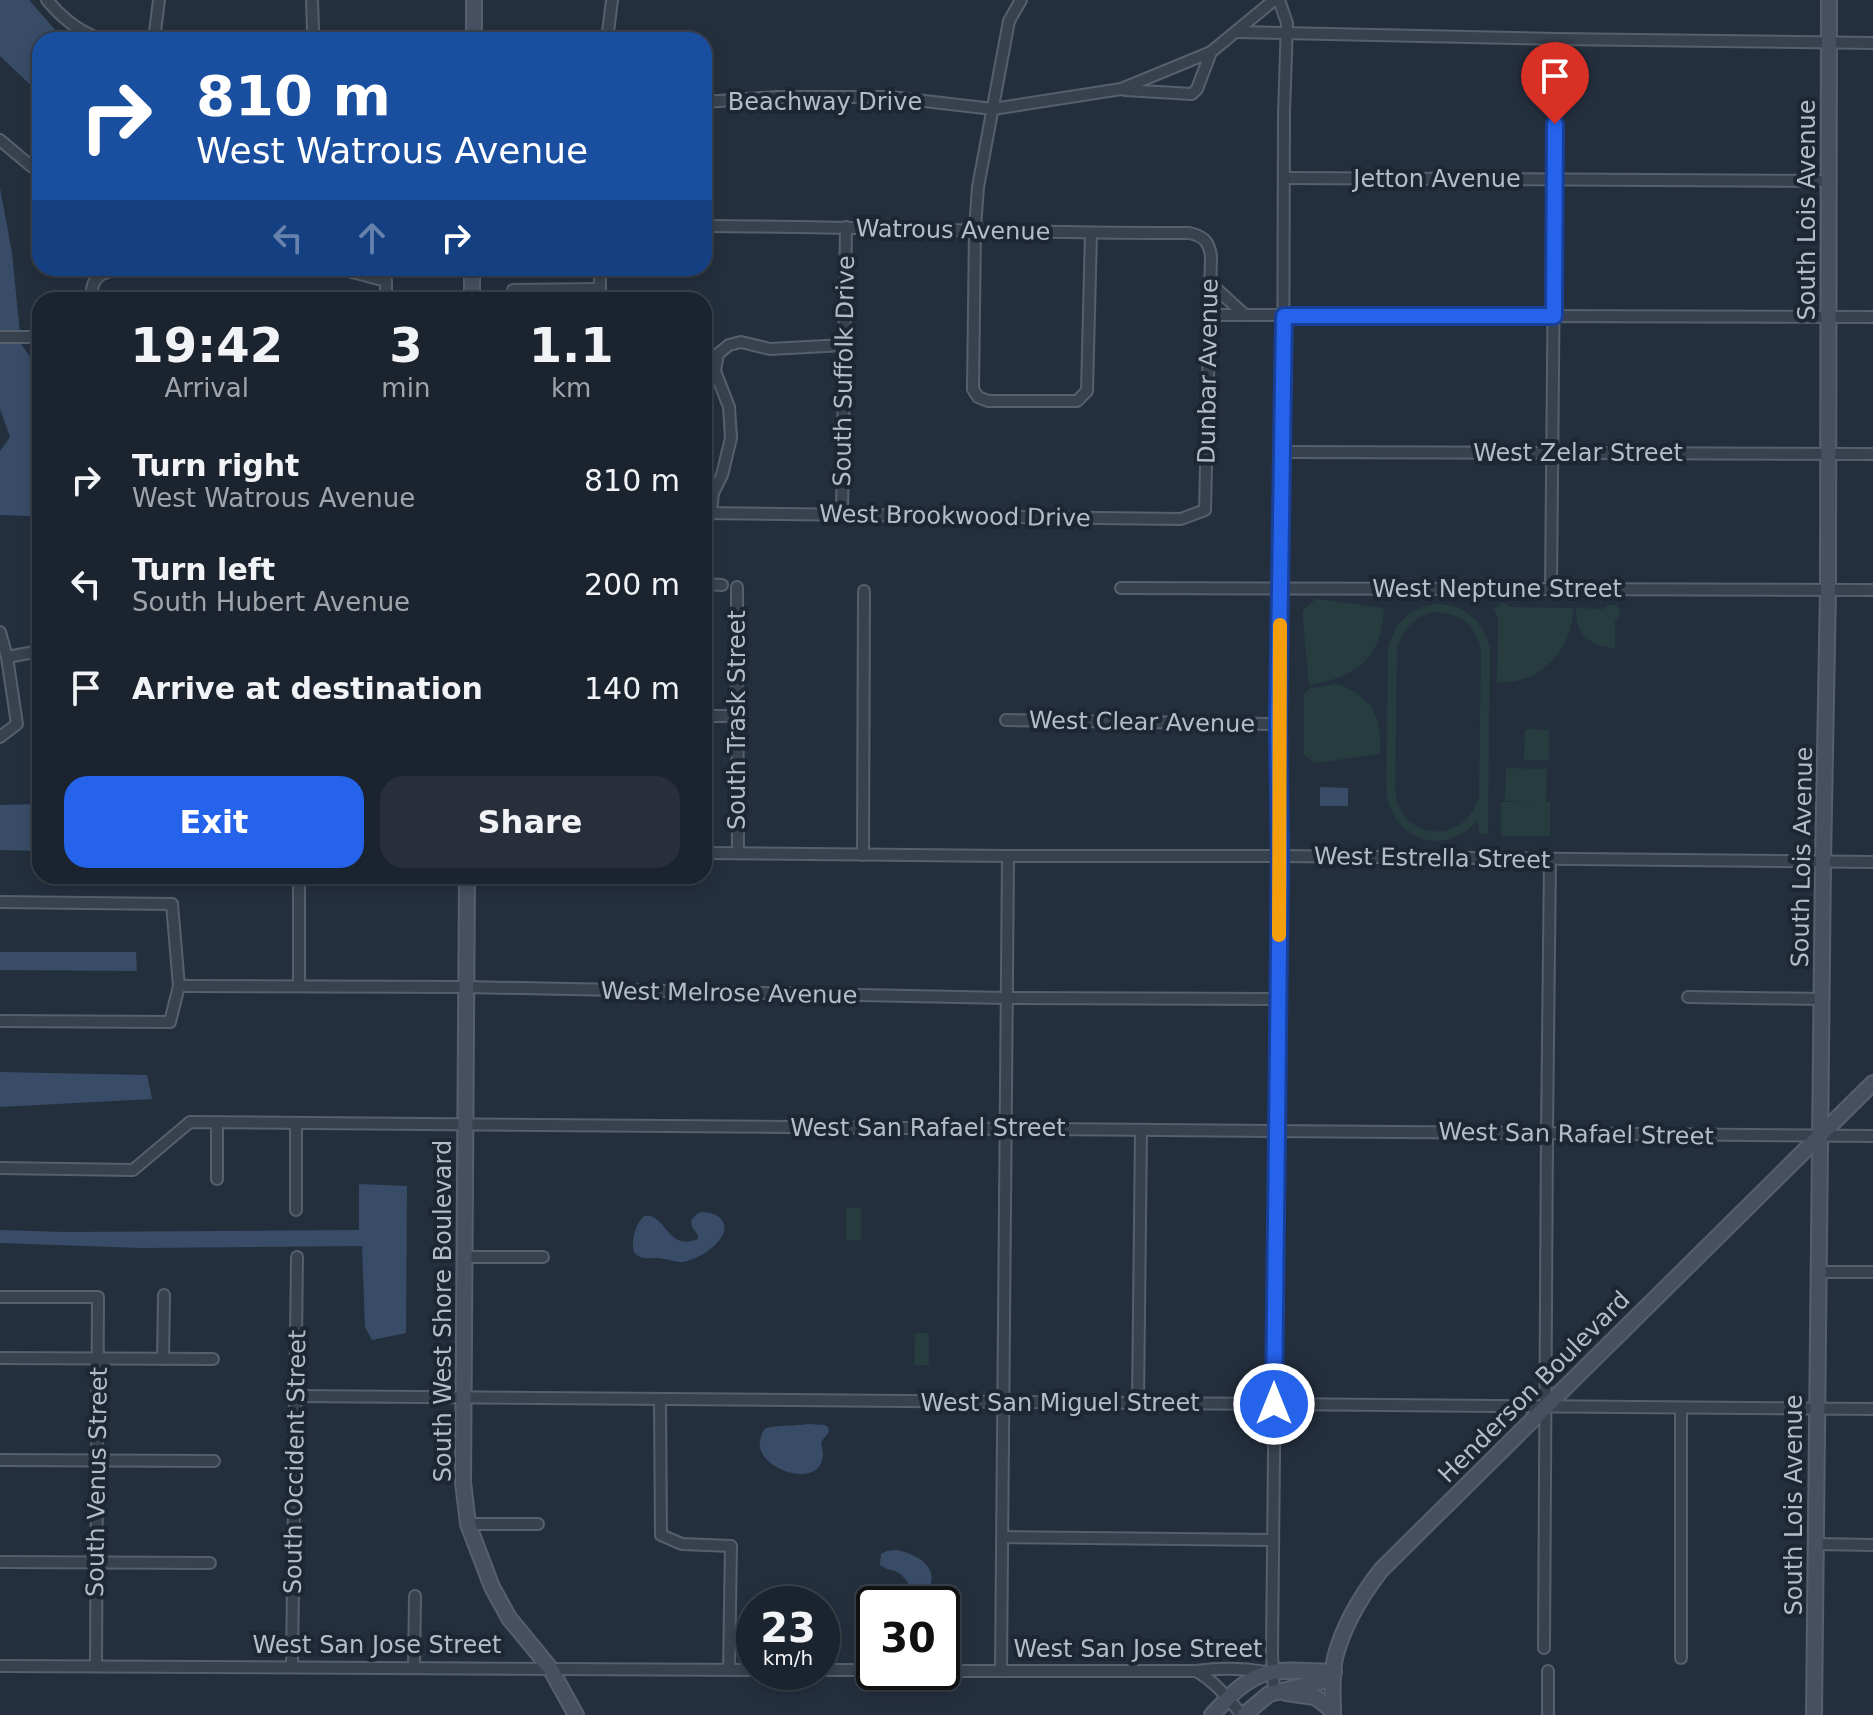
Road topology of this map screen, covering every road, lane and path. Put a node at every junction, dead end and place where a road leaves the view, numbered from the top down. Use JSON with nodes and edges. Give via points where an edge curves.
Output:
{"nodes":[{"id":1,"x":47,"y":0,"type":"edge"},
{"id":2,"x":159,"y":0,"type":"edge"},
{"id":3,"x":312,"y":0,"type":"edge"},
{"id":4,"x":474,"y":0,"type":"edge"},
{"id":5,"x":612,"y":0,"type":"edge"},
{"id":6,"x":1021,"y":0,"type":"edge"},
{"id":7,"x":1276,"y":0,"type":"edge"},
{"id":8,"x":1826,"y":3,"type":"edge"},
{"id":9,"x":84,"y":32,"type":"edge"},
{"id":10,"x":155,"y":32,"type":"edge"},
{"id":11,"x":312,"y":32,"type":"edge"},
{"id":12,"x":474,"y":32,"type":"edge"},
{"id":13,"x":608,"y":32,"type":"edge"},
{"id":14,"x":1237,"y":32,"type":"junction"},
{"id":15,"x":1287,"y":33,"type":"junction"},
{"id":16,"x":1556,"y":39,"type":"junction"},
{"id":17,"x":1829,"y":42,"type":"junction"},
{"id":18,"x":1873,"y":43,"type":"edge"},
{"id":19,"x":1211,"y":52,"type":"junction"},
{"id":20,"x":1121,"y":89,"type":"junction"},
{"id":21,"x":712,"y":101,"type":"edge"},
{"id":22,"x":993,"y":109,"type":"junction"},
{"id":23,"x":0,"y":140,"type":"edge"},
{"id":24,"x":32,"y":166,"type":"edge"},
{"id":25,"x":1285,"y":178,"type":"junction"},
{"id":26,"x":1555,"y":180,"type":"junction"},
{"id":27,"x":1829,"y":181,"type":"junction"},
{"id":28,"x":712,"y":226,"type":"edge"},
{"id":29,"x":846,"y":227,"type":"junction"},
{"id":30,"x":975,"y":229,"type":"junction"},
{"id":31,"x":1091,"y":233,"type":"junction"},
{"id":32,"x":1201,"y":236,"type":"joint"},
{"id":33,"x":367,"y":276,"type":"edge"},
{"id":34,"x":1210,"y":283,"type":"junction"},
{"id":35,"x":513,"y":290,"type":"dead end"},
{"id":36,"x":386,"y":292,"type":"edge"},
{"id":37,"x":556,"y":292,"type":"edge"},
{"id":38,"x":1210,"y":315,"type":"junction"},
{"id":39,"x":1245,"y":315,"type":"junction"},
{"id":40,"x":1284,"y":316,"type":"junction"},
{"id":41,"x":1554,"y":316,"type":"junction"},
{"id":42,"x":1828,"y":317,"type":"junction"},
{"id":43,"x":1873,"y":317,"type":"edge"},
{"id":44,"x":0,"y":337,"type":"edge"},
{"id":45,"x":32,"y":337,"type":"edge"},
{"id":46,"x":844,"y":345,"type":"junction"},
{"id":47,"x":1283,"y":452,"type":"junction"},
{"id":48,"x":1553,"y":453,"type":"junction"},
{"id":49,"x":1828,"y":454,"type":"junction"},
{"id":50,"x":1873,"y":454,"type":"edge"},
{"id":51,"x":712,"y":497,"type":"edge"},
{"id":52,"x":1205,"y":510,"type":"joint"},
{"id":53,"x":712,"y":513,"type":"edge"},
{"id":54,"x":842,"y":514,"type":"junction"},
{"id":55,"x":712,"y":584,"type":"edge"},
{"id":56,"x":722,"y":585,"type":"dead end"},
{"id":57,"x":737,"y":587,"type":"dead end"},
{"id":58,"x":1121,"y":588,"type":"dead end"},
{"id":59,"x":1281,"y":588,"type":"junction"},
{"id":60,"x":1551,"y":589,"type":"junction"},
{"id":61,"x":1828,"y":590,"type":"junction"},
{"id":62,"x":1873,"y":590,"type":"edge"},
{"id":63,"x":864,"y":591,"type":"dead end"},
{"id":64,"x":0,"y":632,"type":"edge"},
{"id":65,"x":32,"y":652,"type":"edge"},
{"id":66,"x":7,"y":657,"type":"junction"},
{"id":67,"x":712,"y":716,"type":"edge"},
{"id":68,"x":738,"y":716,"type":"junction"},
{"id":69,"x":1006,"y":720,"type":"dead end"},
{"id":70,"x":1278,"y":724,"type":"junction"},
{"id":71,"x":0,"y":737,"type":"edge"},
{"id":72,"x":712,"y":853,"type":"edge"},
{"id":73,"x":738,"y":853,"type":"junction"},
{"id":74,"x":863,"y":855,"type":"junction"},
{"id":75,"x":1008,"y":856,"type":"junction"},
{"id":76,"x":1280,"y":856,"type":"junction"},
{"id":77,"x":1550,"y":859,"type":"junction"},
{"id":78,"x":1823,"y":862,"type":"junction"},
{"id":79,"x":1873,"y":862,"type":"edge"},
{"id":80,"x":299,"y":884,"type":"edge"},
{"id":81,"x":467,"y":884,"type":"edge"},
{"id":82,"x":0,"y":902,"type":"edge"},
{"id":83,"x":179,"y":986,"type":"junction"},
{"id":84,"x":299,"y":986,"type":"junction"},
{"id":85,"x":466,"y":987,"type":"junction"},
{"id":86,"x":1688,"y":997,"type":"dead end"},
{"id":87,"x":1007,"y":998,"type":"junction"},
{"id":88,"x":1278,"y":999,"type":"junction"},
{"id":89,"x":1821,"y":999,"type":"junction"},
{"id":90,"x":0,"y":1021,"type":"edge"},
{"id":91,"x":1873,"y":1083,"type":"edge"},
{"id":92,"x":217,"y":1123,"type":"junction"},
{"id":93,"x":296,"y":1123,"type":"junction"},
{"id":94,"x":465,"y":1124,"type":"junction"},
{"id":95,"x":1005,"y":1129,"type":"junction"},
{"id":96,"x":1141,"y":1130,"type":"junction"},
{"id":97,"x":1276,"y":1131,"type":"junction"},
{"id":98,"x":1547,"y":1133,"type":"junction"},
{"id":99,"x":1820,"y":1136,"type":"junction"},
{"id":100,"x":1873,"y":1136,"type":"edge"},
{"id":101,"x":0,"y":1168,"type":"edge"},
{"id":102,"x":217,"y":1179,"type":"dead end"},
{"id":103,"x":296,"y":1210,"type":"dead end"},
{"id":104,"x":297,"y":1257,"type":"dead end"},
{"id":105,"x":465,"y":1257,"type":"junction"},
{"id":106,"x":543,"y":1257,"type":"dead end"},
{"id":107,"x":1819,"y":1272,"type":"junction"},
{"id":108,"x":1873,"y":1272,"type":"edge"},
{"id":109,"x":164,"y":1295,"type":"dead end"},
{"id":110,"x":0,"y":1297,"type":"edge"},
{"id":111,"x":0,"y":1358,"type":"edge"},
{"id":112,"x":98,"y":1358,"type":"junction"},
{"id":113,"x":163,"y":1359,"type":"junction"},
{"id":114,"x":213,"y":1359,"type":"dead end"},
{"id":115,"x":295,"y":1396,"type":"junction"},
{"id":116,"x":463,"y":1398,"type":"junction"},
{"id":117,"x":660,"y":1400,"type":"junction"},
{"id":118,"x":1003,"y":1402,"type":"junction"},
{"id":119,"x":1138,"y":1403,"type":"junction"},
{"id":120,"x":1274,"y":1404,"type":"junction"},
{"id":121,"x":1545,"y":1406,"type":"junction"},
{"id":122,"x":1681,"y":1408,"type":"junction"},
{"id":123,"x":1817,"y":1408,"type":"junction"},
{"id":124,"x":1873,"y":1409,"type":"edge"},
{"id":125,"x":0,"y":1460,"type":"edge"},
{"id":126,"x":97,"y":1461,"type":"junction"},
{"id":127,"x":214,"y":1461,"type":"dead end"},
{"id":128,"x":468,"y":1524,"type":"junction"},
{"id":129,"x":538,"y":1524,"type":"dead end"},
{"id":130,"x":1003,"y":1537,"type":"junction"},
{"id":131,"x":1273,"y":1540,"type":"junction"},
{"id":132,"x":1816,"y":1544,"type":"junction"},
{"id":133,"x":1873,"y":1545,"type":"edge"},
{"id":134,"x":0,"y":1562,"type":"edge"},
{"id":135,"x":96,"y":1562,"type":"junction"},
{"id":136,"x":210,"y":1563,"type":"dead end"},
{"id":137,"x":415,"y":1596,"type":"dead end"},
{"id":138,"x":1544,"y":1648,"type":"dead end"},
{"id":139,"x":1681,"y":1658,"type":"dead end"},
{"id":140,"x":0,"y":1666,"type":"edge"},
{"id":141,"x":96,"y":1666,"type":"junction"},
{"id":142,"x":292,"y":1667,"type":"junction"},
{"id":143,"x":414,"y":1668,"type":"junction"},
{"id":144,"x":550,"y":1668,"type":"junction"},
{"id":145,"x":729,"y":1669,"type":"junction"},
{"id":146,"x":736,"y":1669,"type":"edge"},
{"id":147,"x":960,"y":1671,"type":"edge"},
{"id":148,"x":1001,"y":1671,"type":"junction"},
{"id":149,"x":1196,"y":1671,"type":"junction"},
{"id":150,"x":1548,"y":1671,"type":"dead end"},
{"id":151,"x":1270,"y":1672,"type":"junction"},
{"id":152,"x":1334,"y":1672,"type":"junction"},
{"id":153,"x":1274,"y":1692,"type":"junction"},
{"id":154,"x":1227,"y":1699,"type":"junction"},
{"id":155,"x":1333,"y":1713,"type":"edge"},
{"id":156,"x":576,"y":1715,"type":"edge"},
{"id":157,"x":1212,"y":1715,"type":"edge"},
{"id":158,"x":1243,"y":1715,"type":"edge"},
{"id":159,"x":1548,"y":1715,"type":"edge"},
{"id":160,"x":1814,"y":1715,"type":"edge"}],
"edges":[{"from":1,"to":9,"type":"street"},
{"from":2,"to":10,"type":"street"},
{"from":3,"to":11,"type":"street"},
{"from":4,"to":12,"type":"street"},
{"from":5,"to":13,"type":"street"},
{"from":6,"to":22,"type":"street","via":[[1009,21]]},
{"from":7,"to":14,"type":"street"},
{"from":7,"to":15,"type":"street"},
{"from":8,"to":17,"type":"street","name":"South Lois Avenue"},
{"from":14,"to":15,"type":"street"},
{"from":14,"to":19,"type":"street"},
{"from":15,"to":16,"type":"street"},
{"from":15,"to":25,"type":"street"},
{"from":16,"to":17,"type":"street"},
{"from":16,"to":26,"type":"street"},
{"from":17,"to":18,"type":"street"},
{"from":17,"to":27,"type":"street","name":"South Lois Avenue"},
{"from":19,"to":20,"type":"street"},
{"from":19,"to":20,"type":"street","via":[[1192,94]]},
{"from":20,"to":22,"type":"street","name":"Beachway Drive"},
{"from":21,"to":22,"type":"street","name":"Beachway Drive","via":[[890,97]]},
{"from":22,"to":30,"type":"street"},
{"from":23,"to":24,"type":"street"},
{"from":25,"to":26,"type":"street","name":"Jetton Avenue"},
{"from":25,"to":40,"type":"street"},
{"from":26,"to":27,"type":"street","name":"Jetton Avenue"},
{"from":26,"to":41,"type":"street"},
{"from":27,"to":42,"type":"street","name":"South Lois Avenue"},
{"from":28,"to":29,"type":"street","name":"Watrous Avenue"},
{"from":29,"to":30,"type":"street","name":"Watrous Avenue"},
{"from":29,"to":46,"type":"street","name":"South Suffolk Drive"},
{"from":30,"to":31,"type":"street","name":"Watrous Avenue"},
{"from":30,"to":31,"type":"street","via":[[973,389],[988,401],[1077,401],[1087,391]]},
{"from":31,"to":32,"type":"street","name":"Watrous Avenue"},
{"from":32,"to":34,"type":"street","name":"Dunbar Avenue","via":[[1210,250]]},
{"from":33,"to":36,"type":"street","via":[[386,281]]},
{"from":34,"to":38,"type":"street","name":"Dunbar Avenue"},
{"from":34,"to":39,"type":"street"},
{"from":35,"to":37,"type":"street"},
{"from":38,"to":39,"type":"street"},
{"from":38,"to":52,"type":"street","name":"Dunbar Avenue"},
{"from":39,"to":40,"type":"street"},
{"from":40,"to":41,"type":"street"},
{"from":40,"to":47,"type":"street"},
{"from":41,"to":42,"type":"street"},
{"from":41,"to":48,"type":"street"},
{"from":42,"to":43,"type":"street"},
{"from":42,"to":49,"type":"street","name":"South Lois Avenue"},
{"from":44,"to":45,"type":"street"},
{"from":46,"to":51,"type":"street","via":[[770,349],[741,342],[718,354],[715,371],[729,407],[731,438]]},
{"from":46,"to":54,"type":"street","name":"South Suffolk Drive"},
{"from":47,"to":48,"type":"street","name":"West Zelar Street"},
{"from":47,"to":59,"type":"street"},
{"from":48,"to":49,"type":"street","name":"West Zelar Street"},
{"from":48,"to":60,"type":"street"},
{"from":49,"to":50,"type":"street","name":"West Zelar Street"},
{"from":49,"to":61,"type":"street","name":"South Lois Avenue"},
{"from":52,"to":54,"type":"street","name":"West Brookwood Drive","via":[[1181,519]]},
{"from":53,"to":54,"type":"street","name":"West Brookwood Drive"},
{"from":55,"to":56,"type":"street"},
{"from":57,"to":68,"type":"street","name":"South Trask Street"},
{"from":58,"to":59,"type":"street","name":"West Neptune Street"},
{"from":59,"to":60,"type":"street","name":"West Neptune Street"},
{"from":59,"to":70,"type":"street"},
{"from":60,"to":61,"type":"street","name":"West Neptune Street"},
{"from":61,"to":62,"type":"street","name":"West Neptune Street"},
{"from":61,"to":78,"type":"street","name":"South Lois Avenue"},
{"from":63,"to":74,"type":"street"},
{"from":64,"to":66,"type":"street"},
{"from":65,"to":66,"type":"street"},
{"from":66,"to":71,"type":"street","via":[[17,724]]},
{"from":67,"to":68,"type":"street"},
{"from":68,"to":73,"type":"street","name":"South Trask Street"},
{"from":69,"to":70,"type":"street","name":"West Clear Avenue"},
{"from":70,"to":76,"type":"street"},
{"from":72,"to":73,"type":"street","name":"West Estrella Street"},
{"from":73,"to":74,"type":"street","name":"West Estrella Street"},
{"from":74,"to":75,"type":"street","name":"West Estrella Street"},
{"from":75,"to":76,"type":"street","name":"West Estrella Street"},
{"from":75,"to":87,"type":"street"},
{"from":76,"to":77,"type":"street","name":"West Estrella Street"},
{"from":76,"to":88,"type":"street"},
{"from":77,"to":78,"type":"street","name":"West Estrella Street"},
{"from":77,"to":98,"type":"street"},
{"from":78,"to":79,"type":"street","name":"West Estrella Street"},
{"from":78,"to":89,"type":"street","name":"South Lois Avenue"},
{"from":80,"to":84,"type":"street"},
{"from":81,"to":85,"type":"street","name":"South West Shore Boulevard"},
{"from":82,"to":83,"type":"street","via":[[172,904]]},
{"from":83,"to":84,"type":"street","name":"West Melrose Avenue"},
{"from":83,"to":90,"type":"street","via":[[170,1022]]},
{"from":84,"to":85,"type":"street","name":"West Melrose Avenue"},
{"from":85,"to":87,"type":"street","name":"West Melrose Avenue"},
{"from":85,"to":94,"type":"street","name":"South West Shore Boulevard"},
{"from":86,"to":89,"type":"street"},
{"from":87,"to":88,"type":"street","name":"West Melrose Avenue"},
{"from":87,"to":95,"type":"street"},
{"from":88,"to":97,"type":"street"},
{"from":89,"to":99,"type":"street","name":"South Lois Avenue"},
{"from":91,"to":99,"type":"street","name":"Henderson Boulevard"},
{"from":92,"to":93,"type":"street","name":"West San Rafael Street"},
{"from":92,"to":101,"type":"street","name":"West San Rafael Street","via":[[190,1122],[133,1170]]},
{"from":92,"to":102,"type":"street"},
{"from":93,"to":94,"type":"street","name":"West San Rafael Street"},
{"from":93,"to":103,"type":"street"},
{"from":94,"to":95,"type":"street","name":"West San Rafael Street"},
{"from":94,"to":105,"type":"street","name":"South West Shore Boulevard"},
{"from":95,"to":96,"type":"street","name":"West San Rafael Street"},
{"from":95,"to":118,"type":"street"},
{"from":96,"to":97,"type":"street","name":"West San Rafael Street"},
{"from":96,"to":119,"type":"street"},
{"from":97,"to":98,"type":"street","name":"West San Rafael Street"},
{"from":97,"to":120,"type":"street"},
{"from":98,"to":99,"type":"street","name":"West San Rafael Street"},
{"from":98,"to":121,"type":"street"},
{"from":99,"to":100,"type":"street","name":"West San Rafael Street"},
{"from":99,"to":107,"type":"street","name":"South Lois Avenue"},
{"from":99,"to":121,"type":"street","name":"Henderson Boulevard"},
{"from":104,"to":115,"type":"street","name":"South Occident Street"},
{"from":105,"to":106,"type":"street"},
{"from":105,"to":116,"type":"street","name":"South West Shore Boulevard"},
{"from":107,"to":108,"type":"street"},
{"from":107,"to":123,"type":"street","name":"South Lois Avenue"},
{"from":109,"to":113,"type":"street"},
{"from":110,"to":112,"type":"street","name":"South Venus Street","via":[[98,1297]]},
{"from":111,"to":112,"type":"street"},
{"from":112,"to":113,"type":"street"},
{"from":112,"to":126,"type":"street","name":"South Venus Street"},
{"from":113,"to":114,"type":"street"},
{"from":115,"to":116,"type":"street","name":"West San Miguel Street"},
{"from":115,"to":142,"type":"street","name":"South Occident Street"},
{"from":116,"to":117,"type":"street","name":"West San Miguel Street"},
{"from":116,"to":128,"type":"street","name":"South West Shore Boulevard"},
{"from":117,"to":118,"type":"street","name":"West San Miguel Street"},
{"from":117,"to":145,"type":"street","via":[[661,1535],[682,1544],[731,1546]]},
{"from":118,"to":119,"type":"street","name":"West San Miguel Street"},
{"from":118,"to":130,"type":"street"},
{"from":119,"to":120,"type":"street","name":"West San Miguel Street"},
{"from":120,"to":121,"type":"street","name":"West San Miguel Street"},
{"from":120,"to":131,"type":"street"},
{"from":121,"to":122,"type":"street","name":"West San Miguel Street"},
{"from":121,"to":138,"type":"street"},
{"from":121,"to":152,"type":"street","name":"Henderson Boulevard","via":[[1381,1570],[1347,1626]]},
{"from":122,"to":123,"type":"street","name":"West San Miguel Street"},
{"from":122,"to":139,"type":"street"},
{"from":123,"to":124,"type":"street","name":"West San Miguel Street"},
{"from":123,"to":132,"type":"street","name":"South Lois Avenue"},
{"from":125,"to":126,"type":"street"},
{"from":126,"to":127,"type":"street"},
{"from":126,"to":135,"type":"street","name":"South Venus Street"},
{"from":128,"to":129,"type":"street"},
{"from":128,"to":144,"type":"street","name":"South West Shore Boulevard","via":[[509,1618]]},
{"from":130,"to":131,"type":"street"},
{"from":130,"to":148,"type":"street"},
{"from":131,"to":151,"type":"street"},
{"from":132,"to":133,"type":"street"},
{"from":132,"to":160,"type":"street","name":"South Lois Avenue"},
{"from":134,"to":135,"type":"street"},
{"from":135,"to":136,"type":"street"},
{"from":135,"to":141,"type":"street","name":"South Venus Street"},
{"from":137,"to":143,"type":"street"},
{"from":140,"to":141,"type":"street","name":"West San Jose Street"},
{"from":141,"to":142,"type":"street","name":"West San Jose Street"},
{"from":142,"to":143,"type":"street","name":"West San Jose Street"},
{"from":143,"to":144,"type":"street","name":"West San Jose Street"},
{"from":144,"to":145,"type":"street","name":"West San Jose Street"},
{"from":144,"to":156,"type":"street","name":"South West Shore Boulevard"},
{"from":145,"to":146,"type":"street","name":"West San Jose Street"},
{"from":147,"to":148,"type":"street","name":"West San Jose Street"},
{"from":148,"to":149,"type":"street","name":"West San Jose Street"},
{"from":149,"to":151,"type":"street","name":"West San Jose Street"},
{"from":149,"to":154,"type":"street"},
{"from":150,"to":159,"type":"street"},
{"from":151,"to":152,"type":"street","name":"West San Jose Street"},
{"from":151,"to":153,"type":"street"},
{"from":151,"to":154,"type":"street"},
{"from":152,"to":153,"type":"street","via":[[1320,1682]]},
{"from":152,"to":155,"type":"street","name":"Henderson Boulevard"},
{"from":153,"to":155,"type":"street","via":[[1315,1697]]},
{"from":153,"to":158,"type":"street"},
{"from":154,"to":157,"type":"street"},
{"from":154,"to":158,"type":"street"}]}
